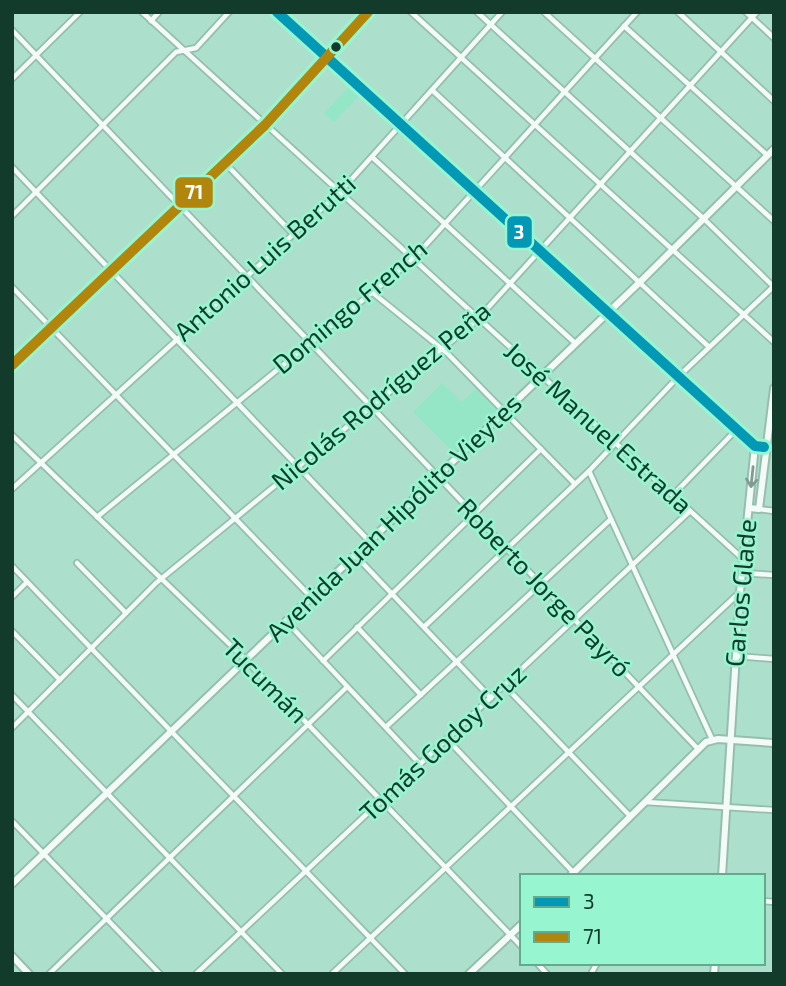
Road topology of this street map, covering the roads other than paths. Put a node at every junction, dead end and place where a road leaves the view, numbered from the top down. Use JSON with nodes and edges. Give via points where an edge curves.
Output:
{"nodes":[{"id":1,"x":80,"y":12,"type":"edge"},
{"id":2,"x":142,"y":12,"type":"edge"},
{"id":3,"x":159,"y":12,"type":"edge"},
{"id":4,"x":229,"y":12,"type":"edge"},
{"id":5,"x":277,"y":12,"type":"edge"},
{"id":6,"x":368,"y":12,"type":"edge"},
{"id":7,"x":411,"y":12,"type":"edge"},
{"id":8,"x":477,"y":12,"type":"edge"},
{"id":9,"x":502,"y":12,"type":"edge"},
{"id":10,"x":544,"y":12,"type":"edge"},
{"id":11,"x":636,"y":12,"type":"edge"},
{"id":12,"x":678,"y":12,"type":"edge"},
{"id":13,"x":746,"y":12,"type":"edge"},
{"id":14,"x":757,"y":12,"type":"edge"},
{"id":15,"x":752,"y":18,"type":"junction"},
{"id":16,"x":151,"y":20,"type":"junction"},
{"id":17,"x":491,"y":25,"type":"junction"},
{"id":18,"x":624,"y":26,"type":"junction"},
{"id":19,"x":12,"y":30,"type":"edge"},
{"id":20,"x":774,"y":38,"type":"edge"},
{"id":21,"x":184,"y":51,"type":"junction"},
{"id":22,"x":721,"y":52,"type":"junction"},
{"id":23,"x":36,"y":55,"type":"junction"},
{"id":24,"x":327,"y":57,"type":"junction"},
{"id":25,"x":461,"y":58,"type":"junction"},
{"id":26,"x":594,"y":58,"type":"junction"},
{"id":27,"x":12,"y":79,"type":"edge"},
{"id":28,"x":690,"y":86,"type":"junction"},
{"id":29,"x":432,"y":90,"type":"junction"},
{"id":30,"x":564,"y":91,"type":"junction"},
{"id":31,"x":774,"y":101,"type":"edge"},
{"id":32,"x":660,"y":118,"type":"junction"},
{"id":33,"x":534,"y":124,"type":"junction"},
{"id":34,"x":265,"y":125,"type":"junction"},
{"id":35,"x":401,"y":125,"type":"junction"},
{"id":36,"x":103,"y":127,"type":"junction"},
{"id":37,"x":774,"y":149,"type":"edge"},
{"id":38,"x":630,"y":152,"type":"junction"},
{"id":39,"x":767,"y":155,"type":"junction"},
{"id":40,"x":372,"y":157,"type":"junction"},
{"id":41,"x":505,"y":157,"type":"junction"},
{"id":42,"x":225,"y":163,"type":"junction"},
{"id":43,"x":12,"y":167,"type":"edge"},
{"id":44,"x":601,"y":185,"type":"junction"},
{"id":45,"x":736,"y":187,"type":"junction"},
{"id":46,"x":474,"y":191,"type":"junction"},
{"id":47,"x":36,"y":192,"type":"junction"},
{"id":48,"x":340,"y":192,"type":"junction"},
{"id":49,"x":179,"y":207,"type":"junction"},
{"id":50,"x":12,"y":216,"type":"edge"},
{"id":51,"x":571,"y":218,"type":"junction"},
{"id":52,"x":704,"y":219,"type":"junction"},
{"id":53,"x":774,"y":221,"type":"edge"},
{"id":54,"x":444,"y":224,"type":"junction"},
{"id":55,"x":294,"y":235,"type":"junction"},
{"id":56,"x":673,"y":250,"type":"junction"},
{"id":57,"x":541,"y":251,"type":"junction"},
{"id":58,"x":413,"y":259,"type":"junction"},
{"id":59,"x":111,"y":271,"type":"junction"},
{"id":60,"x":245,"y":276,"type":"junction"},
{"id":61,"x":640,"y":282,"type":"junction"},
{"id":62,"x":511,"y":284,"type":"junction"},
{"id":63,"x":774,"y":286,"type":"edge"},
{"id":64,"x":12,"y":287,"type":"edge"},
{"id":65,"x":372,"y":293,"type":"junction"},
{"id":66,"x":608,"y":312,"type":"junction"},
{"id":67,"x":743,"y":315,"type":"junction"},
{"id":68,"x":478,"y":319,"type":"junction"},
{"id":69,"x":52,"y":327,"type":"junction"},
{"id":70,"x":175,"y":340,"type":"junction"},
{"id":71,"x":774,"y":342,"type":"edge"},
{"id":72,"x":310,"y":343,"type":"junction"},
{"id":73,"x":575,"y":344,"type":"junction"},
{"id":74,"x":709,"y":347,"type":"junction"},
{"id":75,"x":443,"y":348,"type":"junction"},
{"id":76,"x":12,"y":365,"type":"edge"},
{"id":77,"x":541,"y":376,"type":"junction"},
{"id":78,"x":678,"y":376,"type":"junction"},
{"id":79,"x":774,"y":389,"type":"edge"},
{"id":80,"x":115,"y":393,"type":"junction"},
{"id":81,"x":236,"y":402,"type":"junction"},
{"id":82,"x":370,"y":407,"type":"junction"},
{"id":83,"x":504,"y":411,"type":"junction"},
{"id":84,"x":737,"y":429,"type":"junction"},
{"id":85,"x":12,"y":435,"type":"edge"},
{"id":86,"x":615,"y":442,"type":"junction"},
{"id":87,"x":774,"y":443,"type":"edge"},
{"id":88,"x":765,"y":445,"type":"junction"},
{"id":89,"x":755,"y":446,"type":"junction"},
{"id":90,"x":541,"y":449,"type":"junction"},
{"id":91,"x":174,"y":454,"type":"junction"},
{"id":92,"x":40,"y":462,"type":"junction"},
{"id":93,"x":297,"y":467,"type":"junction"},
{"id":94,"x":589,"y":471,"type":"junction"},
{"id":95,"x":437,"y":475,"type":"junction"},
{"id":96,"x":575,"y":484,"type":"junction"},
{"id":97,"x":12,"y":489,"type":"edge"},
{"id":98,"x":673,"y":495,"type":"junction"},
{"id":99,"x":749,"y":508,"type":"junction"},
{"id":100,"x":759,"y":509,"type":"junction"},
{"id":101,"x":690,"y":511,"type":"junction"},
{"id":102,"x":774,"y":511,"type":"edge"},
{"id":103,"x":474,"y":514,"type":"junction"},
{"id":104,"x":97,"y":517,"type":"junction"},
{"id":105,"x":235,"y":518,"type":"junction"},
{"id":106,"x":611,"y":519,"type":"junction"},
{"id":107,"x":369,"y":541,"type":"junction"},
{"id":108,"x":507,"y":549,"type":"junction"},
{"id":109,"x":355,"y":555,"type":"junction"},
{"id":110,"x":743,"y":559,"type":"junction"},
{"id":111,"x":76,"y":563,"type":"dead end"},
{"id":112,"x":12,"y":566,"type":"edge"},
{"id":113,"x":632,"y":566,"type":"junction"},
{"id":114,"x":742,"y":573,"type":"junction"},
{"id":115,"x":774,"y":575,"type":"edge"},
{"id":116,"x":161,"y":579,"type":"junction"},
{"id":117,"x":27,"y":582,"type":"junction"},
{"id":118,"x":540,"y":584,"type":"junction"},
{"id":119,"x":740,"y":592,"type":"junction"},
{"id":120,"x":392,"y":594,"type":"junction"},
{"id":121,"x":12,"y":597,"type":"edge"},
{"id":122,"x":311,"y":597,"type":"junction"},
{"id":123,"x":126,"y":613,"type":"junction"},
{"id":124,"x":574,"y":620,"type":"junction"},
{"id":125,"x":286,"y":621,"type":"junction"},
{"id":126,"x":357,"y":627,"type":"junction"},
{"id":127,"x":424,"y":627,"type":"junction"},
{"id":128,"x":12,"y":631,"type":"edge"},
{"id":129,"x":92,"y":648,"type":"junction"},
{"id":130,"x":673,"y":654,"type":"junction"},
{"id":131,"x":735,"y":656,"type":"junction"},
{"id":132,"x":774,"y":659,"type":"edge"},
{"id":133,"x":246,"y":660,"type":"junction"},
{"id":134,"x":323,"y":661,"type":"junction"},
{"id":135,"x":456,"y":662,"type":"junction"},
{"id":136,"x":60,"y":680,"type":"junction"},
{"id":137,"x":504,"y":685,"type":"junction"},
{"id":138,"x":347,"y":687,"type":"junction"},
{"id":139,"x":638,"y":687,"type":"junction"},
{"id":140,"x":12,"y":695,"type":"edge"},
{"id":141,"x":421,"y":695,"type":"junction"},
{"id":142,"x":491,"y":698,"type":"junction"},
{"id":143,"x":29,"y":711,"type":"junction"},
{"id":144,"x":308,"y":724,"type":"junction"},
{"id":145,"x":386,"y":727,"type":"junction"},
{"id":146,"x":12,"y":728,"type":"edge"},
{"id":147,"x":172,"y":730,"type":"junction"},
{"id":148,"x":447,"y":739,"type":"junction"},
{"id":149,"x":712,"y":739,"type":"junction"},
{"id":150,"x":729,"y":740,"type":"junction"},
{"id":151,"x":774,"y":743,"type":"edge"},
{"id":152,"x":698,"y":750,"type":"junction"},
{"id":153,"x":568,"y":752,"type":"junction"},
{"id":154,"x":420,"y":764,"type":"junction"},
{"id":155,"x":107,"y":793,"type":"junction"},
{"id":156,"x":235,"y":795,"type":"junction"},
{"id":157,"x":380,"y":802,"type":"junction"},
{"id":158,"x":645,"y":802,"type":"junction"},
{"id":159,"x":510,"y":806,"type":"junction"},
{"id":160,"x":725,"y":806,"type":"junction"},
{"id":161,"x":774,"y":810,"type":"edge"},
{"id":162,"x":630,"y":816,"type":"junction"},
{"id":163,"x":12,"y":821,"type":"edge"},
{"id":164,"x":44,"y":854,"type":"junction"},
{"id":165,"x":169,"y":858,"type":"junction"},
{"id":166,"x":444,"y":868,"type":"junction"},
{"id":167,"x":306,"y":870,"type":"junction"},
{"id":168,"x":572,"y":874,"type":"edge"},
{"id":169,"x":722,"y":874,"type":"edge"},
{"id":170,"x":12,"y":884,"type":"edge"},
{"id":171,"x":106,"y":919,"type":"junction"},
{"id":172,"x":520,"y":925,"type":"edge"},
{"id":173,"x":241,"y":931,"type":"junction"},
{"id":174,"x":510,"y":935,"type":"junction"},
{"id":175,"x":370,"y":938,"type":"junction"},
{"id":176,"x":520,"y":945,"type":"edge"},
{"id":177,"x":12,"y":956,"type":"edge"},
{"id":178,"x":29,"y":974,"type":"edge"},
{"id":179,"x":49,"y":974,"type":"edge"},
{"id":180,"x":160,"y":974,"type":"edge"},
{"id":181,"x":196,"y":974,"type":"edge"},
{"id":182,"x":282,"y":974,"type":"edge"},
{"id":183,"x":332,"y":974,"type":"edge"},
{"id":184,"x":405,"y":974,"type":"edge"},
{"id":185,"x":469,"y":974,"type":"edge"}],
"edges":[{"from":1,"to":23,"type":"street"},
{"from":2,"to":16,"type":"street","name":"José Manuel Estrada"},
{"from":3,"to":16,"type":"street"},
{"from":4,"to":21,"type":"street","via":[[196,48]]},
{"from":5,"to":24,"type":"street"},
{"from":6,"to":24,"type":"street"},
{"from":7,"to":25,"type":"street"},
{"from":8,"to":17,"type":"street"},
{"from":9,"to":17,"type":"street","name":"Antonio Luis Berutti"},
{"from":10,"to":26,"type":"street"},
{"from":11,"to":18,"type":"street","name":"Domingo French"},
{"from":12,"to":22,"type":"street"},
{"from":13,"to":15,"type":"street"},
{"from":14,"to":15,"type":"street","name":"Nicolás Rodríguez Peña"},
{"from":15,"to":20,"type":"street"},
{"from":15,"to":22,"type":"street","name":"Nicolás Rodríguez Peña"},
{"from":16,"to":21,"type":"street","name":"José Manuel Estrada"},
{"from":17,"to":25,"type":"street","name":"Antonio Luis Berutti"},
{"from":17,"to":30,"type":"street"},
{"from":18,"to":26,"type":"street","name":"Domingo French"},
{"from":18,"to":28,"type":"street"},
{"from":19,"to":23,"type":"street","name":"Roberto Jorge Payró"},
{"from":21,"to":34,"type":"street","name":"José Manuel Estrada"},
{"from":21,"to":36,"type":"street","via":[[174,54]]},
{"from":22,"to":28,"type":"street","name":"Nicolás Rodríguez Peña"},
{"from":22,"to":31,"type":"street"},
{"from":23,"to":27,"type":"street"},
{"from":23,"to":36,"type":"street","name":"Roberto Jorge Payró"},
{"from":24,"to":34,"type":"street"},
{"from":24,"to":35,"type":"street"},
{"from":25,"to":29,"type":"street","name":"Antonio Luis Berutti"},
{"from":25,"to":33,"type":"street"},
{"from":26,"to":30,"type":"street","name":"Domingo French"},
{"from":26,"to":32,"type":"street"},
{"from":28,"to":32,"type":"street","name":"Nicolás Rodríguez Peña"},
{"from":28,"to":39,"type":"street"},
{"from":29,"to":35,"type":"street","name":"Antonio Luis Berutti"},
{"from":29,"to":41,"type":"street"},
{"from":30,"to":33,"type":"street","name":"Domingo French"},
{"from":30,"to":38,"type":"street"},
{"from":32,"to":38,"type":"street","name":"Nicolás Rodríguez Peña"},
{"from":32,"to":45,"type":"street"},
{"from":33,"to":41,"type":"street","name":"Domingo French"},
{"from":33,"to":44,"type":"street"},
{"from":34,"to":42,"type":"street"},
{"from":34,"to":48,"type":"street","name":"José Manuel Estrada"},
{"from":35,"to":40,"type":"street","name":"Antonio Luis Berutti"},
{"from":35,"to":46,"type":"street"},
{"from":36,"to":47,"type":"street"},
{"from":36,"to":49,"type":"street","name":"Roberto Jorge Payró"},
{"from":37,"to":39,"type":"street","name":"Avenida Juan Hipólito Vieytes"},
{"from":38,"to":44,"type":"street","name":"Nicolás Rodríguez Peña"},
{"from":38,"to":52,"type":"street"},
{"from":39,"to":45,"type":"street","name":"Avenida Juan Hipólito Vieytes"},
{"from":40,"to":48,"type":"street","name":"Antonio Luis Berutti"},
{"from":40,"to":54,"type":"street"},
{"from":41,"to":46,"type":"street","name":"Domingo French"},
{"from":41,"to":51,"type":"street"},
{"from":42,"to":49,"type":"street"},
{"from":42,"to":55,"type":"street"},
{"from":43,"to":47,"type":"street"},
{"from":44,"to":51,"type":"street","name":"Nicolás Rodríguez Peña"},
{"from":44,"to":56,"type":"street"},
{"from":45,"to":52,"type":"street","name":"Avenida Juan Hipólito Vieytes"},
{"from":45,"to":53,"type":"street"},
{"from":46,"to":54,"type":"street","name":"Domingo French"},
{"from":46,"to":57,"type":"street"},
{"from":47,"to":50,"type":"street"},
{"from":47,"to":59,"type":"street"},
{"from":48,"to":55,"type":"street","name":"Antonio Luis Berutti"},
{"from":48,"to":58,"type":"street","name":"José Manuel Estrada"},
{"from":49,"to":59,"type":"street"},
{"from":49,"to":60,"type":"street","name":"Roberto Jorge Payró"},
{"from":51,"to":57,"type":"street","name":"Nicolás Rodríguez Peña"},
{"from":51,"to":61,"type":"street"},
{"from":52,"to":56,"type":"street","name":"Avenida Juan Hipólito Vieytes"},
{"from":52,"to":63,"type":"street"},
{"from":54,"to":58,"type":"street","name":"Domingo French"},
{"from":54,"to":62,"type":"street"},
{"from":55,"to":60,"type":"street","name":"Antonio Luis Berutti"},
{"from":56,"to":61,"type":"street","name":"Avenida Juan Hipólito Vieytes"},
{"from":56,"to":67,"type":"street"},
{"from":57,"to":62,"type":"street","name":"Nicolás Rodríguez Peña"},
{"from":57,"to":66,"type":"street"},
{"from":58,"to":65,"type":"street","name":"Domingo French"},
{"from":58,"to":68,"type":"street","name":"José Manuel Estrada"},
{"from":59,"to":69,"type":"street"},
{"from":59,"to":70,"type":"street"},
{"from":60,"to":70,"type":"street","name":"Antonio Luis Berutti"},
{"from":60,"to":72,"type":"street","name":"Roberto Jorge Payró"},
{"from":61,"to":66,"type":"street","name":"Avenida Juan Hipólito Vieytes"},
{"from":61,"to":74,"type":"street"},
{"from":62,"to":68,"type":"street","name":"Nicolás Rodríguez Peña"},
{"from":62,"to":73,"type":"street"},
{"from":63,"to":67,"type":"street"},
{"from":64,"to":69,"type":"street"},
{"from":65,"to":72,"type":"street","name":"Domingo French"},
{"from":65,"to":75,"type":"street"},
{"from":66,"to":73,"type":"street","name":"Avenida Juan Hipólito Vieytes"},
{"from":66,"to":78,"type":"street"},
{"from":67,"to":71,"type":"street"},
{"from":67,"to":74,"type":"street"},
{"from":68,"to":75,"type":"street","name":"Nicolás Rodríguez Peña"},
{"from":68,"to":77,"type":"street","name":"José Manuel Estrada"},
{"from":69,"to":76,"type":"street"},
{"from":69,"to":80,"type":"street"},
{"from":70,"to":80,"type":"street","name":"Antonio Luis Berutti"},
{"from":70,"to":81,"type":"street"},
{"from":72,"to":81,"type":"street","name":"Domingo French"},
{"from":72,"to":82,"type":"street","name":"Roberto Jorge Payró"},
{"from":73,"to":77,"type":"street","name":"Avenida Juan Hipólito Vieytes"},
{"from":74,"to":78,"type":"street"},
{"from":75,"to":82,"type":"street","name":"Nicolás Rodríguez Peña"},
{"from":75,"to":83,"type":"street"},
{"from":77,"to":83,"type":"street","name":"Avenida Juan Hipólito Vieytes"},
{"from":77,"to":86,"type":"street","name":"José Manuel Estrada"},
{"from":78,"to":84,"type":"street"},
{"from":78,"to":86,"type":"street"},
{"from":79,"to":88,"type":"street","name":"Carlos Glade"},
{"from":80,"to":91,"type":"street"},
{"from":80,"to":92,"type":"street","name":"Antonio Luis Berutti"},
{"from":81,"to":91,"type":"street","name":"Domingo French"},
{"from":81,"to":93,"type":"street"},
{"from":82,"to":93,"type":"street","name":"Nicolás Rodríguez Peña"},
{"from":82,"to":95,"type":"street","name":"Roberto Jorge Payró"},
{"from":83,"to":90,"type":"street"},
{"from":83,"to":95,"type":"street","name":"Avenida Juan Hipólito Vieytes"},
{"from":84,"to":89,"type":"street"},
{"from":84,"to":98,"type":"street"},
{"from":85,"to":92,"type":"street","name":"Tucumán"},
{"from":86,"to":94,"type":"street"},
{"from":86,"to":98,"type":"street","name":"José Manuel Estrada"},
{"from":87,"to":88,"type":"street"},
{"from":88,"to":89,"type":"street"},
{"from":88,"to":100,"type":"street","name":"Carlos Glade"},
{"from":89,"to":99,"type":"street","name":"Carlos Glade","one_way":true},
{"from":90,"to":96,"type":"street"},
{"from":90,"to":103,"type":"street"},
{"from":91,"to":104,"type":"street","name":"Domingo French"},
{"from":91,"to":105,"type":"street"},
{"from":92,"to":97,"type":"street","name":"Antonio Luis Berutti"},
{"from":92,"to":104,"type":"street","name":"Tucumán"},
{"from":93,"to":105,"type":"street","name":"Nicolás Rodríguez Peña"},
{"from":93,"to":107,"type":"street"},
{"from":94,"to":96,"type":"street"},
{"from":94,"to":106,"type":"street"},
{"from":95,"to":103,"type":"street","name":"Roberto Jorge Payró"},
{"from":95,"to":107,"type":"street","name":"Avenida Juan Hipólito Vieytes"},
{"from":96,"to":108,"type":"street"},
{"from":98,"to":101,"type":"street","name":"José Manuel Estrada"},
{"from":99,"to":100,"type":"street"},
{"from":99,"to":110,"type":"street","name":"Carlos Glade"},
{"from":100,"to":102,"type":"street"},
{"from":101,"to":110,"type":"street","name":"José Manuel Estrada"},
{"from":101,"to":113,"type":"street","name":"Tomás Godoy Cruz"},
{"from":103,"to":108,"type":"street","name":"Roberto Jorge Payró"},
{"from":103,"to":120,"type":"street"},
{"from":104,"to":116,"type":"street","name":"Tucumán"},
{"from":105,"to":116,"type":"street","name":"Nicolás Rodríguez Peña"},
{"from":105,"to":122,"type":"street"},
{"from":106,"to":113,"type":"street"},
{"from":106,"to":118,"type":"street"},
{"from":107,"to":109,"type":"street","name":"Avenida Juan Hipólito Vieytes"},
{"from":108,"to":118,"type":"street","name":"Roberto Jorge Payró"},
{"from":108,"to":127,"type":"street"},
{"from":109,"to":120,"type":"street"},
{"from":109,"to":122,"type":"street","name":"Avenida Juan Hipólito Vieytes"},
{"from":110,"to":114,"type":"street","name":"Carlos Glade"},
{"from":111,"to":123,"type":"street"},
{"from":112,"to":117,"type":"street"},
{"from":113,"to":124,"type":"street","name":"Tomás Godoy Cruz"},
{"from":113,"to":130,"type":"street"},
{"from":114,"to":115,"type":"street"},
{"from":114,"to":119,"type":"street","name":"Carlos Glade"},
{"from":116,"to":123,"type":"street","name":"Nicolás Rodríguez Peña"},
{"from":116,"to":133,"type":"street","name":"Tucumán"},
{"from":117,"to":121,"type":"street"},
{"from":117,"to":129,"type":"street"},
{"from":118,"to":124,"type":"street","name":"Roberto Jorge Payró"},
{"from":118,"to":135,"type":"street"},
{"from":119,"to":130,"type":"street"},
{"from":119,"to":131,"type":"street","name":"Carlos Glade"},
{"from":120,"to":126,"type":"street"},
{"from":120,"to":127,"type":"street"},
{"from":122,"to":125,"type":"street","name":"Avenida Juan Hipólito Vieytes"},
{"from":123,"to":129,"type":"street","name":"Nicolás Rodríguez Peña"},
{"from":124,"to":137,"type":"street","name":"Tomás Godoy Cruz"},
{"from":124,"to":139,"type":"street","name":"Roberto Jorge Payró"},
{"from":125,"to":133,"type":"street","name":"Avenida Juan Hipólito Vieytes"},
{"from":125,"to":134,"type":"street"},
{"from":126,"to":134,"type":"street"},
{"from":126,"to":141,"type":"street"},
{"from":127,"to":135,"type":"street"},
{"from":128,"to":136,"type":"street"},
{"from":129,"to":136,"type":"street","name":"Nicolás Rodríguez Peña"},
{"from":129,"to":147,"type":"street"},
{"from":130,"to":139,"type":"street"},
{"from":130,"to":149,"type":"street"},
{"from":131,"to":132,"type":"street"},
{"from":131,"to":150,"type":"street","name":"Carlos Glade"},
{"from":133,"to":144,"type":"street","name":"Tucumán"},
{"from":133,"to":147,"type":"street","name":"Avenida Juan Hipólito Vieytes"},
{"from":134,"to":138,"type":"street"},
{"from":135,"to":141,"type":"street"},
{"from":135,"to":142,"type":"street"},
{"from":136,"to":143,"type":"street","name":"Nicolás Rodríguez Peña"},
{"from":137,"to":142,"type":"street","name":"Tomás Godoy Cruz"},
{"from":137,"to":153,"type":"street"},
{"from":138,"to":144,"type":"street"},
{"from":138,"to":145,"type":"street"},
{"from":139,"to":152,"type":"street","name":"Roberto Jorge Payró"},
{"from":139,"to":153,"type":"street"},
{"from":140,"to":143,"type":"street"},
{"from":141,"to":145,"type":"street"},
{"from":142,"to":148,"type":"street","name":"Tomás Godoy Cruz"},
{"from":143,"to":146,"type":"street","name":"Nicolás Rodríguez Peña"},
{"from":143,"to":155,"type":"street"},
{"from":144,"to":156,"type":"street"},
{"from":144,"to":157,"type":"street","name":"Tucumán"},
{"from":145,"to":154,"type":"street"},
{"from":147,"to":155,"type":"street","name":"Avenida Juan Hipólito Vieytes"},
{"from":147,"to":156,"type":"street"},
{"from":148,"to":154,"type":"street","name":"Tomás Godoy Cruz"},
{"from":148,"to":159,"type":"street"},
{"from":149,"to":150,"type":"street"},
{"from":149,"to":152,"type":"street"},
{"from":150,"to":151,"type":"street"},
{"from":150,"to":160,"type":"street","name":"Carlos Glade"},
{"from":152,"to":158,"type":"street"},
{"from":153,"to":159,"type":"street"},
{"from":153,"to":162,"type":"street"},
{"from":154,"to":157,"type":"street","name":"Tomás Godoy Cruz"},
{"from":155,"to":164,"type":"street","name":"Avenida Juan Hipólito Vieytes"},
{"from":155,"to":165,"type":"street"},
{"from":156,"to":165,"type":"street"},
{"from":156,"to":167,"type":"street"},
{"from":157,"to":166,"type":"street","name":"Tucumán"},
{"from":157,"to":167,"type":"street","name":"Tomás Godoy Cruz"},
{"from":158,"to":160,"type":"street"},
{"from":158,"to":162,"type":"street"},
{"from":159,"to":166,"type":"street"},
{"from":159,"to":168,"type":"street"},
{"from":160,"to":161,"type":"street"},
{"from":160,"to":169,"type":"street","name":"Carlos Glade"},
{"from":162,"to":168,"type":"street"},
{"from":163,"to":164,"type":"street"},
{"from":164,"to":170,"type":"street","name":"Avenida Juan Hipólito Vieytes"},
{"from":164,"to":171,"type":"street"},
{"from":165,"to":171,"type":"street"},
{"from":165,"to":173,"type":"street"},
{"from":166,"to":174,"type":"street","name":"Tucumán"},
{"from":166,"to":175,"type":"street"},
{"from":167,"to":173,"type":"street","name":"Tomás Godoy Cruz"},
{"from":167,"to":175,"type":"street"},
{"from":171,"to":179,"type":"street"},
{"from":171,"to":180,"type":"street"},
{"from":172,"to":174,"type":"street"},
{"from":173,"to":181,"type":"street","name":"Tomás Godoy Cruz"},
{"from":173,"to":182,"type":"street"},
{"from":174,"to":176,"type":"street"},
{"from":174,"to":185,"type":"street"},
{"from":175,"to":183,"type":"street"},
{"from":175,"to":184,"type":"street"},
{"from":177,"to":178,"type":"street"}]}
